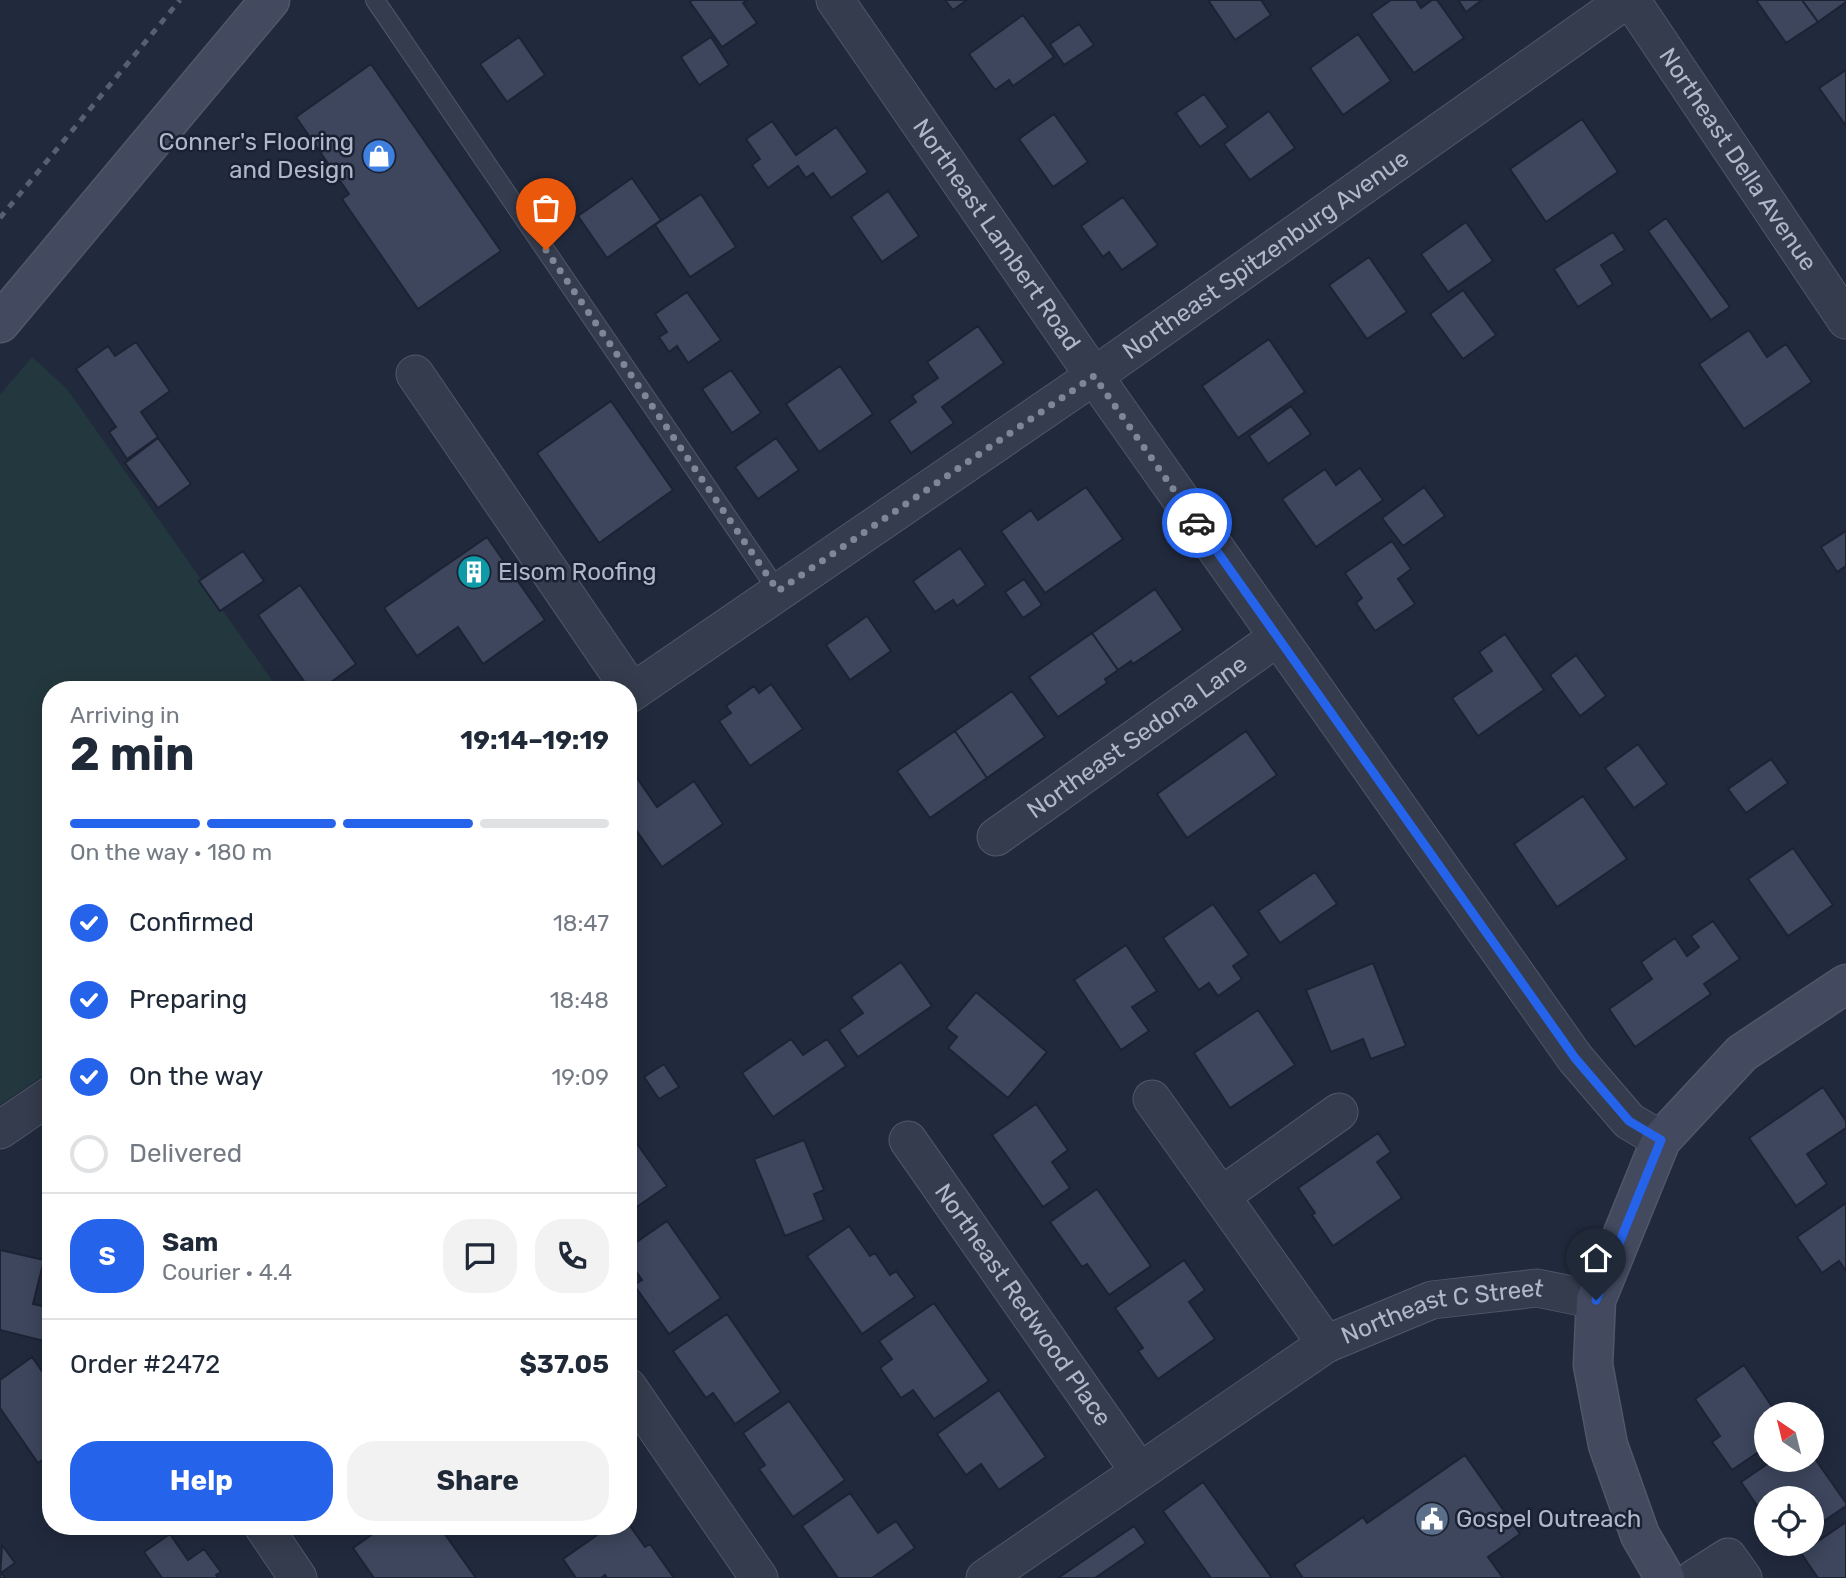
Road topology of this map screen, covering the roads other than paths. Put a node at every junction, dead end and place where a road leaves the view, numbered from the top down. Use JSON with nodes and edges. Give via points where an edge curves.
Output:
{"nodes":[{"id":1,"x":270,"y":0,"type":"edge"},
{"id":2,"x":375,"y":0,"type":"edge"},
{"id":3,"x":835,"y":0,"type":"edge"},
{"id":4,"x":1628,"y":0,"type":"edge"},
{"id":5,"x":1846,"y":320,"type":"edge"},
{"id":6,"x":0,"y":323,"type":"edge"},
{"id":7,"x":415,"y":374,"type":"dead end"},
{"id":8,"x":1094,"y":376,"type":"junction"},
{"id":9,"x":778,"y":591,"type":"junction"},
{"id":10,"x":1278,"y":637,"type":"junction"},
{"id":11,"x":621,"y":681,"type":"edge"},
{"id":12,"x":637,"y":689,"type":"edge"},
{"id":13,"x":996,"y":837,"type":"dead end"},
{"id":14,"x":1844,"y":988,"type":"edge"},
{"id":15,"x":1152,"y":1099,"type":"dead end"},
{"id":16,"x":42,"y":1101,"type":"edge"},
{"id":17,"x":1339,"y":1112,"type":"dead end"},
{"id":18,"x":0,"y":1130,"type":"edge"},
{"id":19,"x":908,"y":1140,"type":"dead end"},
{"id":20,"x":1661,"y":1140,"type":"junction"},
{"id":21,"x":1221,"y":1196,"type":"junction"},
{"id":22,"x":1596,"y":1300,"type":"junction"},
{"id":23,"x":1326,"y":1344,"type":"junction"},
{"id":24,"x":637,"y":1400,"type":"edge"},
{"id":25,"x":1139,"y":1471,"type":"junction"},
{"id":26,"x":269,"y":1535,"type":"edge"},
{"id":27,"x":299,"y":1578,"type":"edge"},
{"id":28,"x":759,"y":1578,"type":"edge"},
{"id":29,"x":985,"y":1578,"type":"edge"},
{"id":30,"x":1665,"y":1578,"type":"edge"},
{"id":31,"x":1695,"y":1578,"type":"edge"},
{"id":32,"x":1743,"y":1578,"type":"edge"}],
"edges":[{"from":1,"to":6,"type":"main road"},
{"from":2,"to":9,"type":"lane"},
{"from":3,"to":8,"type":"street","name":"Northeast Lambert Road"},
{"from":4,"to":5,"type":"street","name":"Northeast Della Avenue"},
{"from":4,"to":8,"type":"street","name":"Northeast Spitzenburg Avenue"},
{"from":7,"to":11,"type":"street"},
{"from":8,"to":9,"type":"street","name":"Northeast Spitzenburg Avenue"},
{"from":8,"to":10,"type":"street","name":"Northeast Lambert Road"},
{"from":9,"to":12,"type":"street","name":"Northeast Spitzenburg Avenue"},
{"from":10,"to":13,"type":"street","name":"Northeast Sedona Lane"},
{"from":10,"to":20,"type":"street","name":"Northeast Lambert Road","via":[[1575,1058],[1629,1121]]},
{"from":14,"to":20,"type":"main road","via":[[1742,1053]]},
{"from":15,"to":21,"type":"street"},
{"from":16,"to":18,"type":"street"},
{"from":17,"to":21,"type":"street"},
{"from":19,"to":25,"type":"street","name":"Northeast Redwood Place"},
{"from":20,"to":22,"type":"main road"},
{"from":21,"to":23,"type":"street"},
{"from":22,"to":23,"type":"street","name":"Northeast C Street","via":[[1537,1288],[1432,1300]]},
{"from":22,"to":30,"type":"main road","via":[[1593,1365],[1608,1446],[1640,1535]]},
{"from":23,"to":25,"type":"street","name":"Northeast C Street"},
{"from":24,"to":28,"type":"street"},
{"from":25,"to":29,"type":"street","name":"Northeast C Street"},
{"from":26,"to":27,"type":"street"},
{"from":31,"to":32,"type":"street","via":[[1728,1557]]}]}
